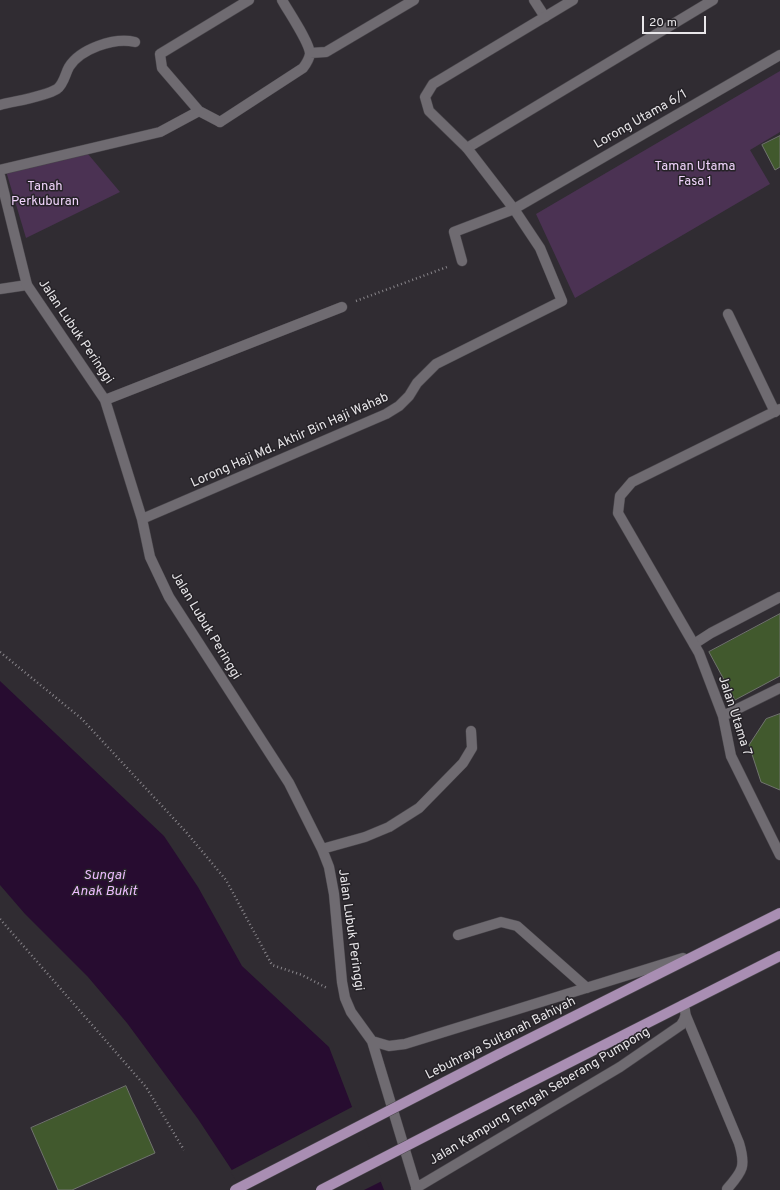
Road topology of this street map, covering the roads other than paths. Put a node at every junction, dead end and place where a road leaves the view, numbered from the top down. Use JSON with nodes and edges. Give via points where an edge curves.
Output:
{"nodes":[{"id":1,"x":249,"y":0,"type":"edge"},
{"id":2,"x":282,"y":0,"type":"edge"},
{"id":3,"x":414,"y":0,"type":"edge"},
{"id":4,"x":534,"y":0,"type":"edge"},
{"id":5,"x":573,"y":0,"type":"edge"},
{"id":6,"x":713,"y":0,"type":"edge"},
{"id":7,"x":545,"y":17,"type":"junction"},
{"id":8,"x":135,"y":42,"type":"dead end"},
{"id":9,"x":310,"y":53,"type":"junction"},
{"id":10,"x":780,"y":55,"type":"edge"},
{"id":11,"x":0,"y":105,"type":"edge"},
{"id":12,"x":199,"y":111,"type":"junction"},
{"id":13,"x":467,"y":148,"type":"junction"},
{"id":14,"x":0,"y":170,"type":"edge"},
{"id":15,"x":0,"y":176,"type":"edge"},
{"id":16,"x":514,"y":209,"type":"junction"},
{"id":17,"x":462,"y":261,"type":"road end"},
{"id":18,"x":27,"y":284,"type":"junction"},
{"id":19,"x":0,"y":289,"type":"edge"},
{"id":20,"x":342,"y":307,"type":"road end"},
{"id":21,"x":728,"y":314,"type":"dead end"},
{"id":22,"x":105,"y":400,"type":"junction"},
{"id":23,"x":778,"y":410,"type":"edge"},
{"id":24,"x":142,"y":519,"type":"junction"},
{"id":25,"x":780,"y":597,"type":"edge"},
{"id":26,"x":694,"y":644,"type":"junction"},
{"id":27,"x":780,"y":688,"type":"edge"},
{"id":28,"x":723,"y":716,"type":"junction"},
{"id":29,"x":471,"y":731,"type":"dead end"},
{"id":30,"x":776,"y":836,"type":"edge"},
{"id":31,"x":322,"y":849,"type":"junction"},
{"id":32,"x":780,"y":855,"type":"edge"},
{"id":33,"x":780,"y":913,"type":"edge"},
{"id":34,"x":458,"y":935,"type":"dead end"},
{"id":35,"x":700,"y":953,"type":"junction"},
{"id":36,"x":780,"y":956,"type":"edge"},
{"id":37,"x":587,"y":988,"type":"junction"},
{"id":38,"x":683,"y":1005,"type":"junction"},
{"id":39,"x":686,"y":1016,"type":"junction"},
{"id":40,"x":372,"y":1041,"type":"junction"},
{"id":41,"x":416,"y":1189,"type":"edge"},
{"id":42,"x":727,"y":1189,"type":"edge"},
{"id":43,"x":235,"y":1190,"type":"edge"},
{"id":44,"x":321,"y":1190,"type":"edge"}],
"edges":[{"from":1,"to":12,"type":"street","via":[[160,54],[162,68]]},
{"from":2,"to":9,"type":"street","via":[[308,44]]},
{"from":3,"to":9,"type":"street","via":[[326,52]]},
{"from":4,"to":7,"type":"street"},
{"from":5,"to":7,"type":"street"},
{"from":6,"to":13,"type":"street"},
{"from":7,"to":13,"type":"street","via":[[433,84],[425,97],[429,111]]},
{"from":8,"to":11,"type":"street","via":[[118,40],[84,52],[68,68],[58,88]]},
{"from":9,"to":12,"type":"street","via":[[303,68],[220,122]]},
{"from":10,"to":16,"type":"street","name":"Lorong Utama 6/1"},
{"from":12,"to":14,"type":"street","via":[[160,132]]},
{"from":13,"to":16,"type":"street"},
{"from":15,"to":18,"type":"street","name":"Jalan Lubuk Peringgi"},
{"from":16,"to":17,"type":"street","name":"Lorong Utama 6/1","via":[[454,232]]},
{"from":16,"to":24,"type":"street","name":"Lorong Haji Md. Akhir Bin Haji Wahab","via":[[540,248],[562,301],[436,364],[417,383],[409,396],[386,414]]},
{"from":18,"to":19,"type":"street"},
{"from":18,"to":22,"type":"street","name":"Jalan Lubuk Peringgi"},
{"from":20,"to":22,"type":"street"},
{"from":21,"to":23,"type":"street"},
{"from":22,"to":24,"type":"street","name":"Jalan Lubuk Peringgi"},
{"from":23,"to":26,"type":"street","name":"Jalan Utama 7","via":[[632,482],[620,496],[618,513]]},
{"from":24,"to":31,"type":"street","name":"Jalan Lubuk Peringgi","via":[[150,557],[169,597],[288,783]]},
{"from":25,"to":26,"type":"street"},
{"from":26,"to":28,"type":"street","name":"Jalan Utama 7"},
{"from":27,"to":28,"type":"street"},
{"from":28,"to":30,"type":"street","name":"Jalan Utama 7","via":[[731,756]]},
{"from":29,"to":31,"type":"street","via":[[472,748],[463,763],[419,808],[389,827],[365,837]]},
{"from":30,"to":32,"type":"street","name":"Jalan Utama 7"},
{"from":31,"to":40,"type":"street","name":"Jalan Lubuk Peringgi","via":[[329,867],[334,894],[345,998],[351,1012]]},
{"from":33,"to":35,"type":"main road","name":"Lebuhraya Sultanah Bahiyah"},
{"from":34,"to":37,"type":"street","via":[[501,922],[517,926]]},
{"from":35,"to":37,"type":"street"},
{"from":35,"to":43,"type":"main road","name":"Lebuhraya Sultanah Bahiyah","bridge":true},
{"from":36,"to":38,"type":"main road"},
{"from":37,"to":40,"type":"street","via":[[405,1044],[389,1046]]},
{"from":38,"to":39,"type":"street"},
{"from":38,"to":44,"type":"main road","bridge":true},
{"from":39,"to":41,"type":"street","name":"Jalan Kampung Tengah Seberang Pumpong","via":[[681,1025],[620,1067]]},
{"from":39,"to":42,"type":"street","via":[[743,1158],[740,1174]]},
{"from":40,"to":41,"type":"street","name":"Jalan Lubuk Peringgi"}]}
